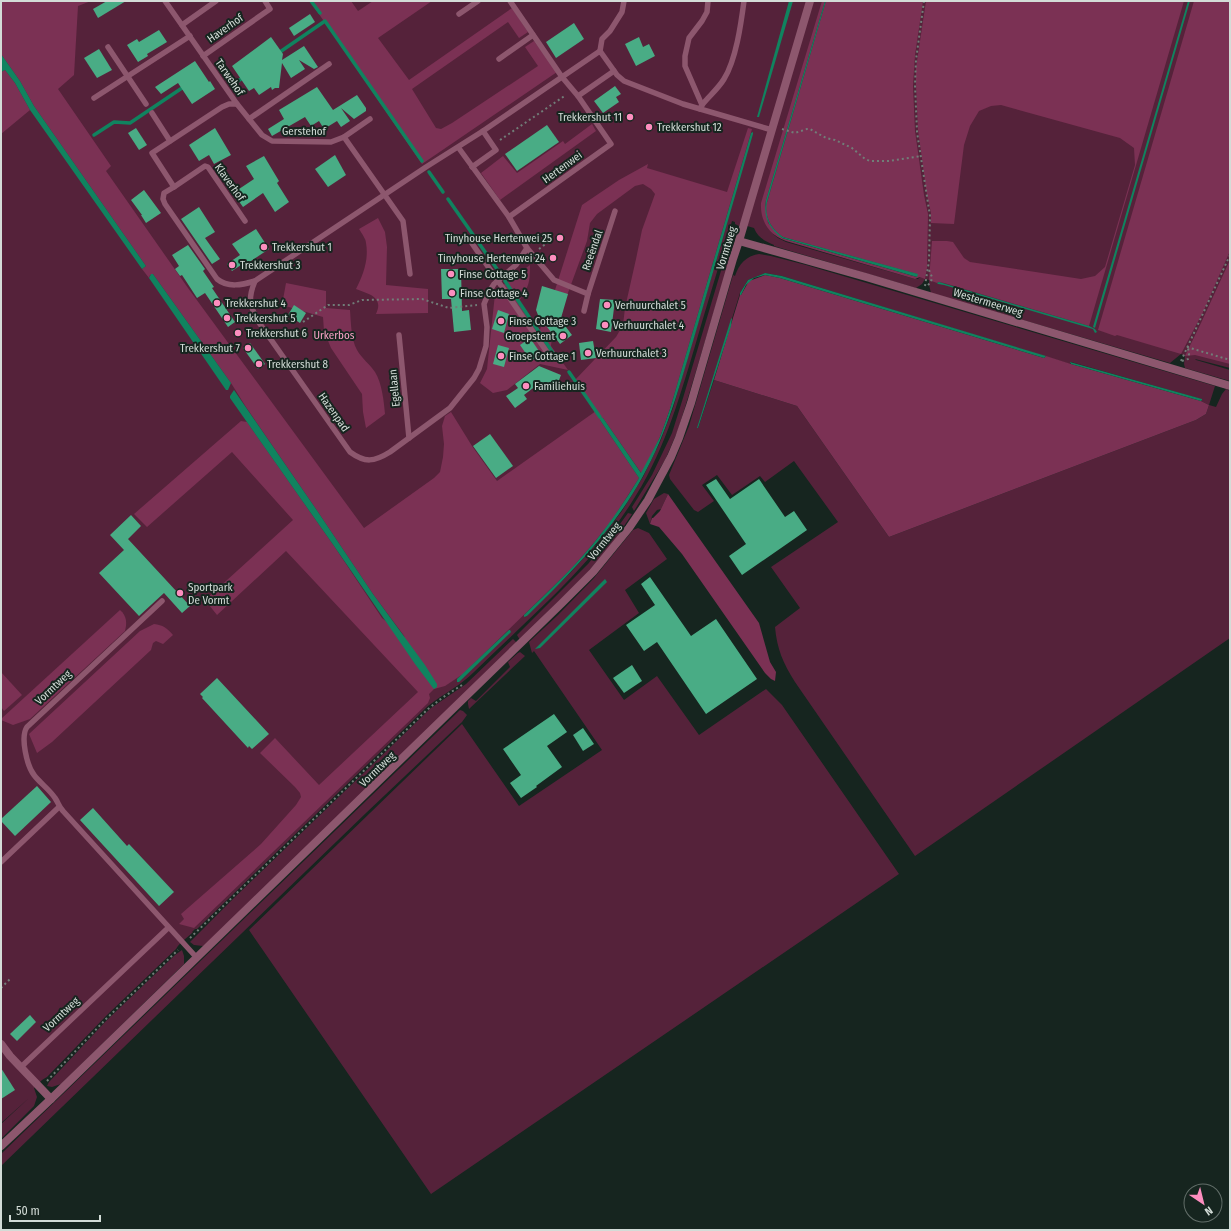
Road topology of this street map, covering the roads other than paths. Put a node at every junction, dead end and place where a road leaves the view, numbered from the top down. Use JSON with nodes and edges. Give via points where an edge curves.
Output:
{"nodes":[{"id":1,"x":166,"y":1,"type":"edge"},
{"id":2,"x":216,"y":1,"type":"edge"},
{"id":3,"x":265,"y":1,"type":"edge"},
{"id":4,"x":478,"y":1,"type":"edge"},
{"id":5,"x":510,"y":1,"type":"edge"},
{"id":6,"x":624,"y":1,"type":"edge"},
{"id":7,"x":708,"y":1,"type":"edge"},
{"id":8,"x":744,"y":1,"type":"edge"},
{"id":9,"x":810,"y":1,"type":"edge"},
{"id":10,"x":459,"y":14,"type":"dead end"},
{"id":11,"x":182,"y":25,"type":"junction"},
{"id":12,"x":533,"y":34,"type":"junction"},
{"id":13,"x":190,"y":36,"type":"junction"},
{"id":14,"x":108,"y":47,"type":"dead end"},
{"id":15,"x":600,"y":51,"type":"junction"},
{"id":16,"x":203,"y":56,"type":"junction"},
{"id":17,"x":499,"y":59,"type":"dead end"},
{"id":18,"x":329,"y":64,"type":"dead end"},
{"id":19,"x":614,"y":71,"type":"junction"},
{"id":20,"x":127,"y":76,"type":"junction"},
{"id":21,"x":562,"y":77,"type":"junction"},
{"id":22,"x":578,"y":96,"type":"junction"},
{"id":23,"x":94,"y":98,"type":"dead end"},
{"id":24,"x":146,"y":104,"type":"dead end"},
{"id":25,"x":237,"y":104,"type":"junction"},
{"id":26,"x":701,"y":107,"type":"junction"},
{"id":27,"x":152,"y":113,"type":"dead end"},
{"id":28,"x":249,"y":119,"type":"junction"},
{"id":29,"x":370,"y":119,"type":"dead end"},
{"id":30,"x":772,"y":130,"type":"junction"},
{"id":31,"x":483,"y":131,"type":"junction"},
{"id":32,"x":344,"y":137,"type":"junction"},
{"id":33,"x":170,"y":141,"type":"junction"},
{"id":34,"x":458,"y":147,"type":"junction"},
{"id":35,"x":472,"y":167,"type":"junction"},
{"id":36,"x":174,"y":187,"type":"junction"},
{"id":37,"x":385,"y":195,"type":"junction"},
{"id":38,"x":615,"y":211,"type":"dead end"},
{"id":39,"x":508,"y":217,"type":"junction"},
{"id":40,"x":245,"y":221,"type":"dead end"},
{"id":41,"x":469,"y":239,"type":"dead end"},
{"id":42,"x":739,"y":242,"type":"junction"},
{"id":43,"x":526,"y":248,"type":"junction"},
{"id":44,"x":410,"y":274,"type":"dead end"},
{"id":45,"x":255,"y":281,"type":"junction"},
{"id":46,"x":497,"y":281,"type":"junction"},
{"id":47,"x":588,"y":294,"type":"junction"},
{"id":48,"x":584,"y":310,"type":"dead end"},
{"id":49,"x":399,"y":335,"type":"dead end"},
{"id":50,"x":549,"y":355,"type":"dead end"},
{"id":51,"x":1230,"y":386,"type":"edge"},
{"id":52,"x":409,"y":438,"type":"junction"},
{"id":53,"x":162,"y":601,"type":"dead end"},
{"id":54,"x":59,"y":807,"type":"junction"},
{"id":55,"x":1,"y":862,"type":"edge"},
{"id":56,"x":168,"y":928,"type":"junction"},
{"id":57,"x":197,"y":958,"type":"junction"},
{"id":58,"x":1,"y":1044,"type":"edge"},
{"id":59,"x":21,"y":1067,"type":"junction"},
{"id":60,"x":51,"y":1099,"type":"junction"},
{"id":61,"x":1,"y":1146,"type":"edge"}],
"edges":[{"from":1,"to":11,"type":"lane","name":"Tarwehof"},
{"from":2,"to":11,"type":"lane"},
{"from":3,"to":16,"type":"lane","name":"Haverhof","via":[[270,9]]},
{"from":4,"to":10,"type":"lane"},
{"from":5,"to":12,"type":"lane"},
{"from":6,"to":15,"type":"lane","via":[[622,12],[602,39]]},
{"from":7,"to":26,"type":"lane","via":[[707,12],[689,38],[685,56],[685,66]]},
{"from":8,"to":26,"type":"lane","via":[[729,72]]},
{"from":9,"to":30,"type":"street","name":"Vormtweg"},
{"from":11,"to":13,"type":"lane","name":"Tarwehof"},
{"from":12,"to":17,"type":"lane"},
{"from":12,"to":21,"type":"lane"},
{"from":13,"to":16,"type":"lane","name":"Tarwehof"},
{"from":13,"to":20,"type":"lane"},
{"from":14,"to":20,"type":"lane"},
{"from":15,"to":19,"type":"lane"},
{"from":15,"to":21,"type":"lane"},
{"from":16,"to":25,"type":"lane","name":"Tarwehof"},
{"from":18,"to":28,"type":"lane"},
{"from":19,"to":22,"type":"lane"},
{"from":19,"to":26,"type":"lane","via":[[624,81],[683,104]]},
{"from":20,"to":23,"type":"lane"},
{"from":20,"to":24,"type":"lane"},
{"from":21,"to":22,"type":"lane"},
{"from":21,"to":31,"type":"lane"},
{"from":22,"to":39,"type":"lane","name":"Hertenwei","via":[[611,144]]},
{"from":25,"to":28,"type":"lane","name":"Gerstehof"},
{"from":25,"to":33,"type":"lane","name":"Tarwehof","via":[[222,107]]},
{"from":26,"to":30,"type":"lane"},
{"from":27,"to":33,"type":"lane"},
{"from":28,"to":32,"type":"lane","name":"Gerstehof","via":[[262,135],[272,141],[331,142]]},
{"from":29,"to":32,"type":"lane","name":"Gerstehof"},
{"from":30,"to":42,"type":"street","name":"Vormtweg"},
{"from":31,"to":34,"type":"lane"},
{"from":31,"to":35,"type":"lane","via":[[496,150]]},
{"from":32,"to":37,"type":"lane"},
{"from":33,"to":36,"type":"lane","name":"Tarwehof","via":[[152,153]]},
{"from":34,"to":35,"type":"lane"},
{"from":34,"to":37,"type":"lane"},
{"from":35,"to":39,"type":"lane"},
{"from":36,"to":40,"type":"lane","name":"Klaverhof","via":[[205,166],[208,167]]},
{"from":36,"to":45,"type":"lane","name":"Klaverhof","via":[[164,193],[165,204],[217,279],[235,285]]},
{"from":37,"to":44,"type":"lane","via":[[403,221]]},
{"from":37,"to":45,"type":"lane"},
{"from":38,"to":47,"type":"lane","name":"Reeëndal"},
{"from":39,"to":43,"type":"lane"},
{"from":41,"to":46,"type":"lane"},
{"from":42,"to":51,"type":"street","name":"Westermeerweg"},
{"from":42,"to":57,"type":"street","name":"Vormtweg","via":[[679,438],[651,495],[620,540],[561,604]]},
{"from":43,"to":46,"type":"lane","via":[[516,265]]},
{"from":43,"to":47,"type":"lane","via":[[554,280]]},
{"from":45,"to":52,"type":"lane","name":"Hazenpad","via":[[250,292],[251,308],[350,452],[358,458],[373,460],[390,452]]},
{"from":46,"to":50,"type":"lane"},
{"from":46,"to":52,"type":"lane","name":"Hazenpad","via":[[484,304],[486,346],[483,360],[474,378],[450,408]]},
{"from":47,"to":48,"type":"lane","name":"Reeëndal"},
{"from":49,"to":52,"type":"lane","name":"Egellaan"},
{"from":53,"to":54,"type":"lane","name":"Vormtweg","via":[[24,730],[25,753],[32,773],[55,798]]},
{"from":54,"to":55,"type":"lane"},
{"from":54,"to":56,"type":"lane","name":"Vormtweg"},
{"from":56,"to":57,"type":"lane","name":"Vormtweg"},
{"from":56,"to":59,"type":"lane","name":"Vormtweg"},
{"from":57,"to":60,"type":"street","name":"Vormtweg"},
{"from":58,"to":59,"type":"street"},
{"from":59,"to":60,"type":"street"},
{"from":60,"to":61,"type":"street","name":"Vormtweg"}]}
